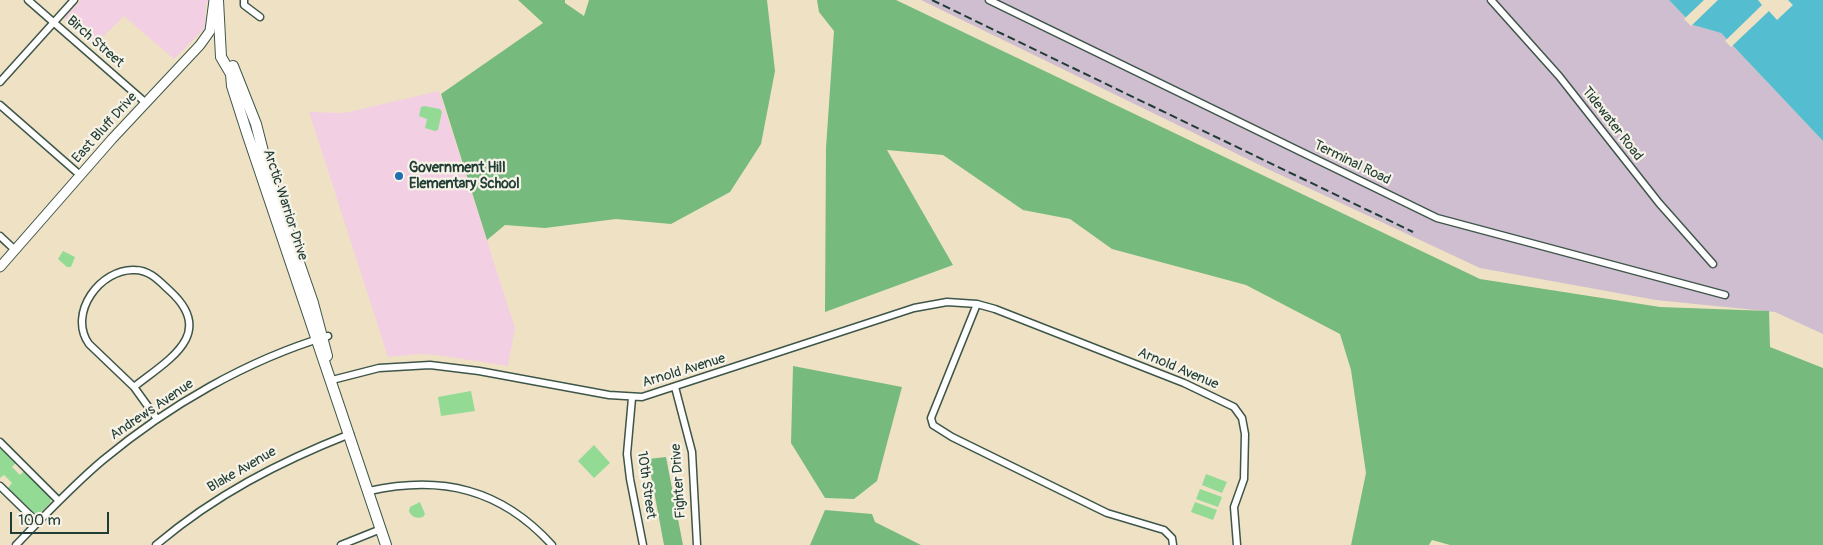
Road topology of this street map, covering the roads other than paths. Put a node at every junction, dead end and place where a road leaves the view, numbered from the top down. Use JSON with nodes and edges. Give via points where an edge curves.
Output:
{"nodes":[{"id":1,"x":28,"y":0,"type":"edge"},
{"id":2,"x":74,"y":0,"type":"edge"},
{"id":3,"x":214,"y":0,"type":"edge"},
{"id":4,"x":218,"y":0,"type":"edge"},
{"id":5,"x":244,"y":0,"type":"edge"},
{"id":6,"x":988,"y":0,"type":"edge"},
{"id":7,"x":1491,"y":0,"type":"edge"},
{"id":8,"x":260,"y":17,"type":"dead end"},
{"id":9,"x":54,"y":22,"type":"junction"},
{"id":10,"x":0,"y":82,"type":"edge"},
{"id":11,"x":146,"y":103,"type":"junction"},
{"id":12,"x":0,"y":105,"type":"edge"},
{"id":13,"x":80,"y":175,"type":"junction"},
{"id":14,"x":0,"y":236,"type":"edge"},
{"id":15,"x":15,"y":250,"type":"junction"},
{"id":16,"x":1713,"y":264,"type":"dead end"},
{"id":17,"x":0,"y":267,"type":"edge"},
{"id":18,"x":1725,"y":295,"type":"dead end"},
{"id":19,"x":978,"y":304,"type":"junction"},
{"id":20,"x":322,"y":338,"type":"junction"},
{"id":21,"x":332,"y":380,"type":"junction"},
{"id":22,"x":134,"y":386,"type":"junction"},
{"id":23,"x":675,"y":387,"type":"junction"},
{"id":24,"x":632,"y":398,"type":"junction"},
{"id":25,"x":157,"y":419,"type":"junction"},
{"id":26,"x":350,"y":434,"type":"junction"},
{"id":27,"x":0,"y":442,"type":"edge"},
{"id":28,"x":0,"y":486,"type":"edge"},
{"id":29,"x":369,"y":491,"type":"junction"},
{"id":30,"x":59,"y":501,"type":"junction"},
{"id":31,"x":38,"y":523,"type":"junction"},
{"id":32,"x":381,"y":529,"type":"junction"},
{"id":33,"x":16,"y":545,"type":"edge"},
{"id":34,"x":156,"y":545,"type":"edge"},
{"id":35,"x":341,"y":545,"type":"edge"},
{"id":36,"x":386,"y":545,"type":"edge"},
{"id":37,"x":552,"y":545,"type":"edge"},
{"id":38,"x":643,"y":545,"type":"edge"},
{"id":39,"x":697,"y":545,"type":"edge"},
{"id":40,"x":1173,"y":545,"type":"edge"},
{"id":41,"x":1237,"y":545,"type":"edge"}],
"edges":[{"from":1,"to":9,"type":"street","name":"Birch Street"},
{"from":2,"to":9,"type":"street"},
{"from":3,"to":11,"type":"street","name":"East Bluff Drive","via":[[210,32]]},
{"from":4,"to":20,"type":"main road","name":"Arctic Warrior Drive","via":[[221,57],[231,74],[232,86]]},
{"from":5,"to":8,"type":"street","via":[[244,4]]},
{"from":6,"to":18,"type":"street","name":"Terminal Road","via":[[1437,218]]},
{"from":7,"to":16,"type":"street","name":"Tidewater Road","via":[[1559,76],[1659,203]]},
{"from":9,"to":10,"type":"street"},
{"from":9,"to":11,"type":"street","name":"Birch Street"},
{"from":11,"to":13,"type":"street","name":"East Bluff Drive"},
{"from":12,"to":13,"type":"street"},
{"from":13,"to":15,"type":"street","name":"East Bluff Drive"},
{"from":14,"to":15,"type":"street"},
{"from":15,"to":17,"type":"street","name":"East Bluff Drive"},
{"from":19,"to":23,"type":"street","name":"Arnold Avenue","via":[[947,302],[914,308]]},
{"from":19,"to":40,"type":"street","via":[[932,418],[933,424],[960,441],[1107,513],[1164,530],[1172,538]]},
{"from":19,"to":41,"type":"street","name":"Arnold Avenue","via":[[1184,383],[1234,407],[1242,418],[1245,434],[1244,479],[1234,507]]},
{"from":20,"to":21,"type":"main road","name":"Arctic Warrior Drive"},
{"from":20,"to":25,"type":"street","name":"Andrews Avenue","via":[[226,378]]},
{"from":21,"to":24,"type":"street","name":"Arnold Avenue","via":[[379,368],[430,365]]},
{"from":21,"to":26,"type":"main road","name":"Arctic Warrior Drive"},
{"from":22,"to":22,"type":"street","via":[[88,344],[81,314],[88,298],[111,276],[138,270],[154,277],[183,303],[189,323],[186,342],[180,350]]},
{"from":22,"to":25,"type":"street"},
{"from":23,"to":24,"type":"street","name":"Arnold Avenue"},
{"from":23,"to":39,"type":"street","name":"Fighter Drive","via":[[692,452]]},
{"from":24,"to":38,"type":"street","name":"10th Street","via":[[627,454]]},
{"from":25,"to":30,"type":"street","name":"Andrews Avenue","via":[[103,460]]},
{"from":26,"to":29,"type":"main road","name":"Arctic Warrior Drive"},
{"from":26,"to":34,"type":"street","name":"Blake Avenue","via":[[295,455],[246,481]]},
{"from":27,"to":30,"type":"street"},
{"from":28,"to":31,"type":"street"},
{"from":29,"to":32,"type":"main road","name":"Arctic Warrior Drive"},
{"from":29,"to":37,"type":"street","via":[[413,484],[440,484],[464,489],[514,510]]},
{"from":30,"to":31,"type":"street","name":"Andrews Avenue"},
{"from":31,"to":33,"type":"street","name":"Andrews Avenue"},
{"from":32,"to":35,"type":"street"},
{"from":32,"to":36,"type":"main road","name":"Arctic Warrior Drive"}]}
